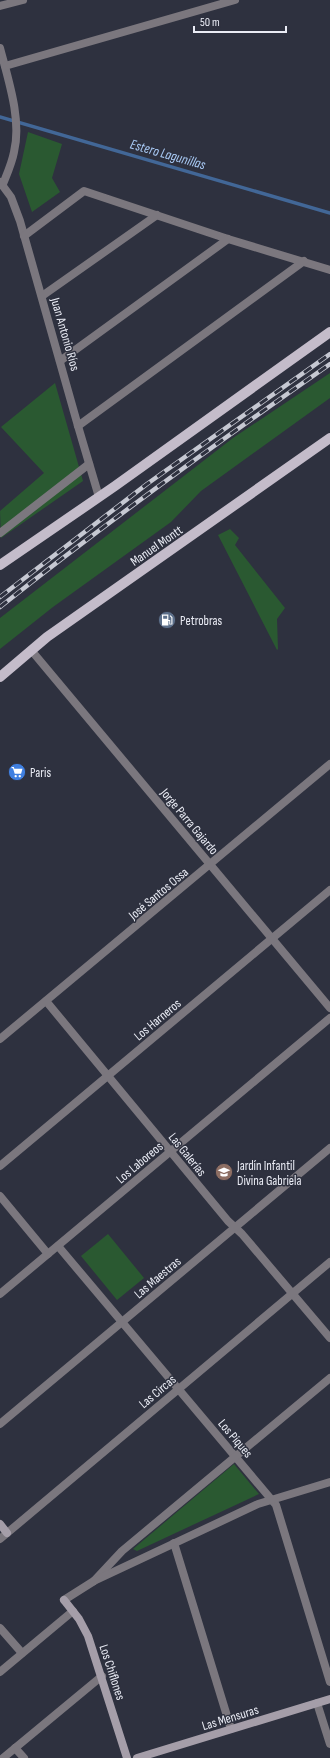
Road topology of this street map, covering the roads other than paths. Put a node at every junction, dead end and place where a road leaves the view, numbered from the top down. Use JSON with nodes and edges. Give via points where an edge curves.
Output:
{"nodes":[{"id":1,"x":23,"y":0,"type":"edge"},
{"id":2,"x":235,"y":0,"type":"edge"},
{"id":3,"x":0,"y":6,"type":"edge"},
{"id":4,"x":0,"y":48,"type":"edge"},
{"id":5,"x":5,"y":66,"type":"junction"},
{"id":6,"x":1,"y":183,"type":"edge"},
{"id":7,"x":157,"y":215,"type":"junction"},
{"id":8,"x":24,"y":236,"type":"junction"},
{"id":9,"x":228,"y":238,"type":"junction"},
{"id":10,"x":304,"y":261,"type":"junction"},
{"id":11,"x":330,"y":270,"type":"edge"},
{"id":12,"x":42,"y":296,"type":"junction"},
{"id":13,"x":330,"y":332,"type":"edge"},
{"id":14,"x":60,"y":361,"type":"junction"},
{"id":15,"x":78,"y":426,"type":"junction"},
{"id":16,"x":330,"y":438,"type":"edge"},
{"id":17,"x":89,"y":464,"type":"junction"},
{"id":18,"x":99,"y":497,"type":"junction"},
{"id":19,"x":0,"y":533,"type":"edge"},
{"id":20,"x":1,"y":563,"type":"edge"},
{"id":21,"x":31,"y":650,"type":"junction"},
{"id":22,"x":0,"y":677,"type":"edge"},
{"id":23,"x":330,"y":764,"type":"edge"},
{"id":24,"x":210,"y":864,"type":"junction"},
{"id":25,"x":330,"y":890,"type":"edge"},
{"id":26,"x":272,"y":939,"type":"junction"},
{"id":27,"x":46,"y":1001,"type":"junction"},
{"id":28,"x":330,"y":1008,"type":"edge"},
{"id":29,"x":330,"y":1018,"type":"edge"},
{"id":30,"x":0,"y":1039,"type":"edge"},
{"id":31,"x":108,"y":1076,"type":"junction"},
{"id":32,"x":330,"y":1148,"type":"edge"},
{"id":33,"x":171,"y":1152,"type":"junction"},
{"id":34,"x":0,"y":1166,"type":"edge"},
{"id":35,"x":0,"y":1196,"type":"edge"},
{"id":36,"x":235,"y":1227,"type":"junction"},
{"id":37,"x":58,"y":1246,"type":"junction"},
{"id":38,"x":48,"y":1254,"type":"junction"},
{"id":39,"x":330,"y":1262,"type":"edge"},
{"id":40,"x":0,"y":1294,"type":"edge"},
{"id":41,"x":293,"y":1294,"type":"junction"},
{"id":42,"x":122,"y":1322,"type":"junction"},
{"id":43,"x":330,"y":1338,"type":"edge"},
{"id":44,"x":330,"y":1378,"type":"edge"},
{"id":45,"x":179,"y":1389,"type":"junction"},
{"id":46,"x":0,"y":1424,"type":"edge"},
{"id":47,"x":236,"y":1457,"type":"junction"},
{"id":48,"x":330,"y":1482,"type":"edge"},
{"id":49,"x":272,"y":1500,"type":"junction"},
{"id":50,"x":0,"y":1524,"type":"edge"},
{"id":51,"x":8,"y":1532,"type":"junction"},
{"id":52,"x":0,"y":1539,"type":"edge"},
{"id":53,"x":174,"y":1543,"type":"junction"},
{"id":54,"x":94,"y":1581,"type":"junction"},
{"id":55,"x":73,"y":1610,"type":"junction"},
{"id":56,"x":0,"y":1628,"type":"edge"},
{"id":57,"x":22,"y":1654,"type":"junction"},
{"id":58,"x":0,"y":1672,"type":"edge"},
{"id":59,"x":102,"y":1676,"type":"junction"},
{"id":60,"x":330,"y":1682,"type":"edge"},
{"id":61,"x":330,"y":1699,"type":"edge"},
{"id":62,"x":317,"y":1703,"type":"junction"},
{"id":63,"x":231,"y":1729,"type":"junction"},
{"id":64,"x":330,"y":1744,"type":"edge"},
{"id":65,"x":15,"y":1748,"type":"junction"},
{"id":66,"x":3,"y":1758,"type":"edge"},
{"id":67,"x":24,"y":1758,"type":"edge"},
{"id":68,"x":127,"y":1758,"type":"edge"},
{"id":69,"x":137,"y":1758,"type":"edge"}],
"edges":[{"from":1,"to":3,"type":"street"},
{"from":2,"to":5,"type":"street"},
{"from":4,"to":5,"type":"street"},
{"from":5,"to":6,"type":"street","via":[[14,104],[16,135],[14,153]]},
{"from":6,"to":8,"type":"street","name":"Juan Antonio Ríos","via":[[14,203]]},
{"from":7,"to":8,"type":"street","via":[[84,191]]},
{"from":7,"to":9,"type":"street"},
{"from":7,"to":12,"type":"street"},
{"from":8,"to":12,"type":"street","name":"Juan Antonio Ríos"},
{"from":9,"to":10,"type":"street"},
{"from":9,"to":14,"type":"street"},
{"from":10,"to":11,"type":"street"},
{"from":10,"to":15,"type":"street"},
{"from":12,"to":14,"type":"street","name":"Juan Antonio Ríos"},
{"from":13,"to":18,"type":"main road"},
{"from":14,"to":15,"type":"street","name":"Juan Antonio Ríos"},
{"from":15,"to":17,"type":"street","name":"Juan Antonio Ríos"},
{"from":16,"to":21,"type":"main road","name":"Manuel Montt"},
{"from":17,"to":18,"type":"street","name":"Juan Antonio Ríos"},
{"from":17,"to":19,"type":"street"},
{"from":18,"to":20,"type":"main road"},
{"from":21,"to":22,"type":"main road","name":"Manuel Montt"},
{"from":21,"to":24,"type":"street","name":"Jorge Parra Gajardo"},
{"from":23,"to":24,"type":"street","name":"José Santos Ossa"},
{"from":24,"to":26,"type":"street","name":"Jorge Parra Gajardo"},
{"from":24,"to":27,"type":"street","name":"José Santos Ossa"},
{"from":25,"to":26,"type":"street","name":"Los Harneros"},
{"from":26,"to":28,"type":"street","name":"Jorge Parra Gajardo"},
{"from":26,"to":31,"type":"street","name":"Los Harneros"},
{"from":27,"to":30,"type":"street","name":"José Santos Ossa"},
{"from":27,"to":31,"type":"street","name":"Las Galerías"},
{"from":29,"to":33,"type":"street","name":"Los Laboreos"},
{"from":31,"to":33,"type":"street","name":"Las Galerías"},
{"from":31,"to":34,"type":"street","name":"Los Harneros"},
{"from":32,"to":36,"type":"street","name":"Las Maestras"},
{"from":33,"to":36,"type":"street","name":"Las Galerías"},
{"from":33,"to":37,"type":"street","name":"Los Laboreos"},
{"from":35,"to":38,"type":"street"},
{"from":36,"to":41,"type":"street","name":"Las Galerías"},
{"from":36,"to":42,"type":"street","name":"Las Maestras"},
{"from":37,"to":38,"type":"street","name":"Los Laboreos"},
{"from":37,"to":42,"type":"street","name":"Los Piques"},
{"from":38,"to":40,"type":"street","name":"Los Laboreos"},
{"from":39,"to":41,"type":"street","name":"Las Circas"},
{"from":41,"to":43,"type":"street","name":"Las Galerías"},
{"from":41,"to":45,"type":"street","name":"Las Circas"},
{"from":42,"to":45,"type":"street","name":"Los Piques"},
{"from":42,"to":46,"type":"street","name":"Las Maestras"},
{"from":44,"to":47,"type":"street"},
{"from":45,"to":47,"type":"street","name":"Los Piques"},
{"from":45,"to":51,"type":"street","name":"Las Circas"},
{"from":47,"to":49,"type":"street","name":"Los Piques"},
{"from":47,"to":54,"type":"street","via":[[122,1551]]},
{"from":48,"to":49,"type":"street"},
{"from":49,"to":53,"type":"street"},
{"from":49,"to":60,"type":"street","name":"Los Piques","via":[[279,1512]]},
{"from":50,"to":51,"type":"street"},
{"from":51,"to":52,"type":"street","name":"Las Circas"},
{"from":53,"to":54,"type":"street"},
{"from":53,"to":63,"type":"street"},
{"from":54,"to":55,"type":"street","name":"Los Chiflones","via":[[64,1600]]},
{"from":55,"to":57,"type":"street"},
{"from":55,"to":59,"type":"street","name":"Los Chiflones","via":[[88,1636]]},
{"from":56,"to":57,"type":"street"},
{"from":57,"to":58,"type":"street"},
{"from":59,"to":65,"type":"street"},
{"from":59,"to":68,"type":"street","name":"Los Chiflones"},
{"from":61,"to":62,"type":"street","name":"Las Mensuras"},
{"from":62,"to":63,"type":"street","name":"Las Mensuras"},
{"from":62,"to":64,"type":"street"},
{"from":63,"to":69,"type":"street","name":"Las Mensuras"},
{"from":65,"to":66,"type":"street"},
{"from":65,"to":67,"type":"street"}]}
